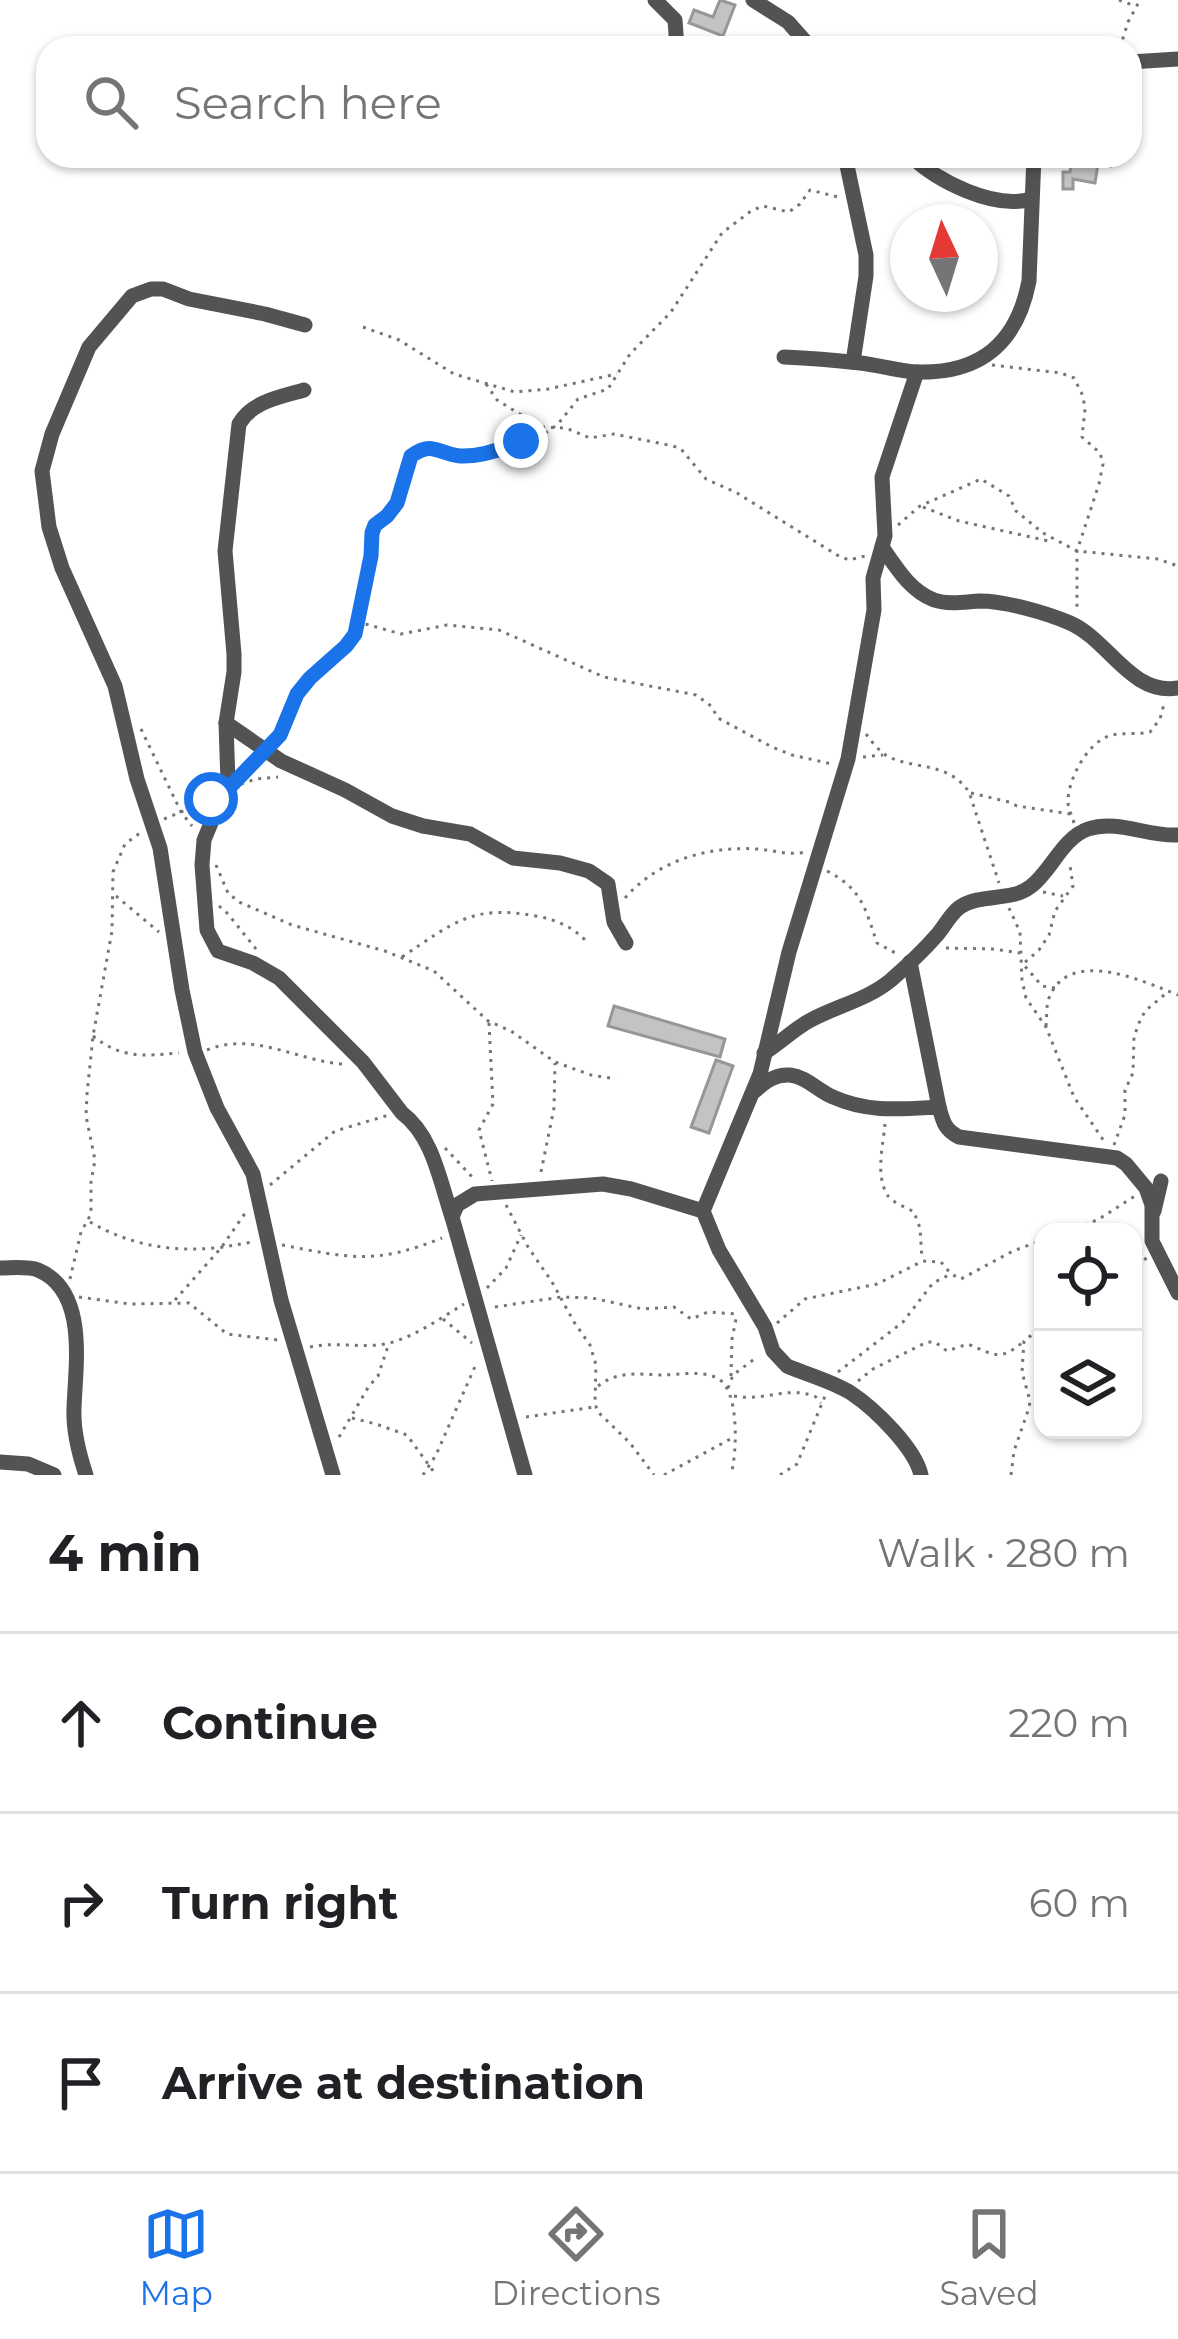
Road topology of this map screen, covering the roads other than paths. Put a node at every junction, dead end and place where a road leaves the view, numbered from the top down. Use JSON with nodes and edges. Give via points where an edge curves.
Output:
{"nodes":[{"id":1,"x":656,"y":0,"type":"edge"},
{"id":2,"x":753,"y":0,"type":"edge"},
{"id":3,"x":676,"y":36,"type":"edge"},
{"id":4,"x":801,"y":36,"type":"edge"},
{"id":5,"x":1178,"y":59,"type":"edge"},
{"id":6,"x":1142,"y":61,"type":"edge"},
{"id":7,"x":848,"y":168,"type":"edge"},
{"id":8,"x":926,"y":168,"type":"edge"},
{"id":9,"x":1033,"y":168,"type":"edge"},
{"id":10,"x":1031,"y":199,"type":"junction"},
{"id":11,"x":305,"y":325,"type":"dead end"},
{"id":12,"x":784,"y":357,"type":"dead end"},
{"id":13,"x":853,"y":362,"type":"junction"},
{"id":14,"x":917,"y":372,"type":"junction"},
{"id":15,"x":304,"y":390,"type":"dead end"},
{"id":16,"x":884,"y":549,"type":"junction"},
{"id":17,"x":1171,"y":689,"type":"edge"},
{"id":18,"x":226,"y":723,"type":"junction"},
{"id":19,"x":1178,"y":835,"type":"edge"},
{"id":20,"x":626,"y":943,"type":"dead end"},
{"id":21,"x":916,"y":957,"type":"junction"},
{"id":22,"x":764,"y":1053,"type":"junction"},
{"id":23,"x":752,"y":1094,"type":"junction"},
{"id":24,"x":939,"y":1107,"type":"junction"},
{"id":25,"x":704,"y":1211,"type":"junction"},
{"id":26,"x":454,"y":1225,"type":"junction"},
{"id":27,"x":0,"y":1268,"type":"edge"},
{"id":28,"x":1178,"y":1293,"type":"edge"},
{"id":29,"x":0,"y":1462,"type":"edge"},
{"id":30,"x":53,"y":1475,"type":"edge"},
{"id":31,"x":86,"y":1475,"type":"edge"},
{"id":32,"x":333,"y":1475,"type":"edge"},
{"id":33,"x":525,"y":1475,"type":"edge"},
{"id":34,"x":921,"y":1475,"type":"edge"}],
"edges":[{"from":1,"to":3,"type":"street","via":[[675,20]]},
{"from":2,"to":4,"type":"street"},
{"from":5,"to":6,"type":"street"},
{"from":7,"to":13,"type":"street","via":[[866,255]]},
{"from":8,"to":10,"type":"street","via":[[990,199]]},
{"from":9,"to":10,"type":"street"},
{"from":10,"to":14,"type":"street","via":[[1030,280],[1019,316],[978,363]]},
{"from":11,"to":32,"type":"street","via":[[163,289],[132,296],[89,347],[42,471],[62,568],[121,704],[153,824],[195,1052],[259,1194]]},
{"from":12,"to":13,"type":"street"},
{"from":13,"to":14,"type":"street"},
{"from":14,"to":16,"type":"street","via":[[882,477]]},
{"from":15,"to":18,"type":"street","via":[[253,407],[239,424],[225,551],[234,654]]},
{"from":16,"to":17,"type":"street","via":[[911,586],[932,599],[1046,614],[1076,626],[1148,686]]},
{"from":16,"to":22,"type":"street","via":[[847,764]]},
{"from":18,"to":20,"type":"street","via":[[281,761],[405,821],[597,874],[608,884]]},
{"from":18,"to":26,"type":"street","via":[[226,791],[204,840],[207,930],[218,951],[279,978],[412,1120]]},
{"from":19,"to":21,"type":"street","via":[[1088,830],[1032,886],[956,910]]},
{"from":21,"to":22,"type":"street","via":[[887,983],[806,1022]]},
{"from":21,"to":24,"type":"street"},
{"from":22,"to":23,"type":"street"},
{"from":23,"to":24,"type":"street","via":[[776,1077],[794,1076],[847,1103],[886,1111]]},
{"from":23,"to":25,"type":"street"},
{"from":24,"to":28,"type":"street","via":[[943,1125],[959,1137],[1117,1158],[1154,1184],[1152,1241]]},
{"from":25,"to":26,"type":"street","via":[[617,1186],[492,1191],[464,1198]]},
{"from":25,"to":34,"type":"street","via":[[773,1351],[787,1366],[849,1392],[909,1447]]},
{"from":26,"to":33,"type":"street"},
{"from":27,"to":31,"type":"street","via":[[38,1270],[69,1299]]},
{"from":29,"to":30,"type":"street"}]}
